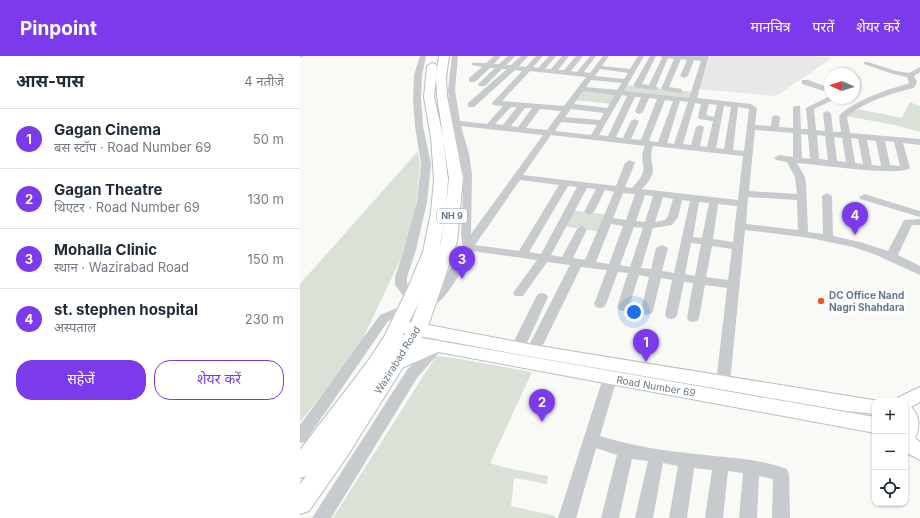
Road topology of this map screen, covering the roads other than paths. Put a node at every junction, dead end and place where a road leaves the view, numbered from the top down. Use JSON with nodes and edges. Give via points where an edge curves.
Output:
{"nodes":[{"id":1,"x":455,"y":56,"type":"edge"},
{"id":2,"x":483,"y":56,"type":"edge"},
{"id":3,"x":498,"y":56,"type":"edge"},
{"id":4,"x":512,"y":56,"type":"edge"},
{"id":5,"x":525,"y":56,"type":"edge"},
{"id":6,"x":540,"y":56,"type":"edge"},
{"id":7,"x":553,"y":56,"type":"edge"},
{"id":8,"x":566,"y":56,"type":"edge"},
{"id":9,"x":580,"y":56,"type":"edge"},
{"id":10,"x":593,"y":56,"type":"edge"},
{"id":11,"x":606,"y":56,"type":"edge"},
{"id":12,"x":641,"y":56,"type":"edge"},
{"id":13,"x":653,"y":56,"type":"edge"},
{"id":14,"x":663,"y":56,"type":"edge"},
{"id":15,"x":666,"y":56,"type":"edge"},
{"id":16,"x":431,"y":57,"type":"edge"},
{"id":17,"x":679,"y":57,"type":"edge"},
{"id":18,"x":692,"y":57,"type":"edge"},
{"id":19,"x":705,"y":58,"type":"edge"},
{"id":20,"x":866,"y":63,"type":"dead end"},
{"id":21,"x":488,"y":65,"type":"junction"},
{"id":22,"x":501,"y":66,"type":"junction"},
{"id":23,"x":513,"y":68,"type":"junction"},
{"id":24,"x":527,"y":69,"type":"junction"},
{"id":25,"x":540,"y":70,"type":"junction"},
{"id":26,"x":920,"y":70,"type":"edge"},
{"id":27,"x":553,"y":71,"type":"junction"},
{"id":28,"x":566,"y":72,"type":"junction"},
{"id":29,"x":580,"y":73,"type":"junction"},
{"id":30,"x":591,"y":75,"type":"junction"},
{"id":31,"x":910,"y":75,"type":"junction"},
{"id":32,"x":684,"y":76,"type":"dead end"},
{"id":33,"x":627,"y":79,"type":"junction"},
{"id":34,"x":472,"y":80,"type":"dead end"},
{"id":35,"x":805,"y":82,"type":"dead end"},
{"id":36,"x":482,"y":84,"type":"dead end"},
{"id":37,"x":650,"y":88,"type":"junction"},
{"id":38,"x":824,"y":89,"type":"edge"},
{"id":39,"x":663,"y":93,"type":"junction"},
{"id":40,"x":632,"y":94,"type":"junction"},
{"id":41,"x":646,"y":96,"type":"junction"},
{"id":42,"x":693,"y":96,"type":"junction"},
{"id":43,"x":677,"y":99,"type":"junction"},
{"id":44,"x":706,"y":101,"type":"junction"},
{"id":45,"x":824,"y":101,"type":"edge"},
{"id":46,"x":721,"y":103,"type":"junction"},
{"id":47,"x":861,"y":103,"type":"joint"},
{"id":48,"x":509,"y":104,"type":"junction"},
{"id":49,"x":735,"y":104,"type":"junction"},
{"id":50,"x":471,"y":105,"type":"dead end"},
{"id":51,"x":524,"y":105,"type":"junction"},
{"id":52,"x":538,"y":106,"type":"junction"},
{"id":53,"x":797,"y":108,"type":"dead end"},
{"id":54,"x":810,"y":108,"type":"junction"},
{"id":55,"x":639,"y":112,"type":"dead end"},
{"id":56,"x":827,"y":113,"type":"junction"},
{"id":57,"x":563,"y":115,"type":"junction"},
{"id":58,"x":843,"y":116,"type":"junction"},
{"id":59,"x":776,"y":117,"type":"dead end"},
{"id":60,"x":603,"y":120,"type":"junction"},
{"id":61,"x":718,"y":120,"type":"junction"},
{"id":62,"x":635,"y":121,"type":"dead end"},
{"id":63,"x":451,"y":122,"type":"junction"},
{"id":64,"x":490,"y":125,"type":"junction"},
{"id":65,"x":506,"y":127,"type":"junction"},
{"id":66,"x":700,"y":127,"type":"dead end"},
{"id":67,"x":752,"y":127,"type":"junction"},
{"id":68,"x":521,"y":128,"type":"junction"},
{"id":69,"x":775,"y":129,"type":"junction"},
{"id":70,"x":797,"y":131,"type":"junction"},
{"id":71,"x":813,"y":132,"type":"junction"},
{"id":72,"x":829,"y":134,"type":"junction"},
{"id":73,"x":846,"y":136,"type":"junction"},
{"id":74,"x":611,"y":138,"type":"junction"},
{"id":75,"x":862,"y":138,"type":"junction"},
{"id":76,"x":626,"y":140,"type":"junction"},
{"id":77,"x":880,"y":140,"type":"junction"},
{"id":78,"x":898,"y":141,"type":"junction"},
{"id":79,"x":647,"y":142,"type":"junction"},
{"id":80,"x":920,"y":142,"type":"edge"},
{"id":81,"x":662,"y":144,"type":"junction"},
{"id":82,"x":678,"y":146,"type":"junction"},
{"id":83,"x":694,"y":148,"type":"junction"},
{"id":84,"x":712,"y":150,"type":"junction"},
{"id":85,"x":728,"y":151,"type":"junction"},
{"id":86,"x":748,"y":154,"type":"junction"},
{"id":87,"x":779,"y":158,"type":"dead end"},
{"id":88,"x":793,"y":160,"type":"junction"},
{"id":89,"x":815,"y":162,"type":"junction"},
{"id":90,"x":630,"y":163,"type":"dead end"},
{"id":91,"x":833,"y":164,"type":"junction"},
{"id":92,"x":851,"y":166,"type":"junction"},
{"id":93,"x":886,"y":167,"type":"junction"},
{"id":94,"x":868,"y":168,"type":"junction"},
{"id":95,"x":517,"y":177,"type":"junction"},
{"id":96,"x":565,"y":182,"type":"junction"},
{"id":97,"x":584,"y":184,"type":"junction"},
{"id":98,"x":602,"y":187,"type":"junction"},
{"id":99,"x":620,"y":189,"type":"junction"},
{"id":100,"x":638,"y":192,"type":"junction"},
{"id":101,"x":659,"y":194,"type":"junction"},
{"id":102,"x":827,"y":196,"type":"dead end"},
{"id":103,"x":678,"y":197,"type":"junction"},
{"id":104,"x":801,"y":197,"type":"junction"},
{"id":105,"x":864,"y":197,"type":"dead end"},
{"id":106,"x":695,"y":199,"type":"junction"},
{"id":107,"x":743,"y":199,"type":"junction"},
{"id":108,"x":714,"y":201,"type":"junction"},
{"id":109,"x":589,"y":212,"type":"dead end"},
{"id":110,"x":920,"y":214,"type":"edge"},
{"id":111,"x":607,"y":220,"type":"junction"},
{"id":112,"x":920,"y":222,"type":"edge"},
{"id":113,"x":630,"y":223,"type":"junction"},
{"id":114,"x":649,"y":226,"type":"junction"},
{"id":115,"x":740,"y":226,"type":"junction"},
{"id":116,"x":582,"y":229,"type":"dead end"},
{"id":117,"x":803,"y":234,"type":"junction"},
{"id":118,"x":828,"y":238,"type":"junction"},
{"id":119,"x":687,"y":239,"type":"junction"},
{"id":120,"x":708,"y":242,"type":"junction"},
{"id":121,"x":738,"y":246,"type":"junction"},
{"id":122,"x":468,"y":248,"type":"junction"},
{"id":123,"x":662,"y":248,"type":"dead end"},
{"id":124,"x":522,"y":255,"type":"junction"},
{"id":125,"x":891,"y":257,"type":"junction"},
{"id":126,"x":544,"y":258,"type":"junction"},
{"id":127,"x":577,"y":263,"type":"junction"},
{"id":128,"x":613,"y":268,"type":"junction"},
{"id":129,"x":635,"y":271,"type":"junction"},
{"id":130,"x":920,"y":271,"type":"edge"},
{"id":131,"x":656,"y":274,"type":"junction"},
{"id":132,"x":679,"y":278,"type":"junction"},
{"id":133,"x":700,"y":281,"type":"junction"},
{"id":134,"x":734,"y":285,"type":"junction"},
{"id":135,"x":519,"y":293,"type":"dead end"},
{"id":136,"x":542,"y":297,"type":"dead end"},
{"id":137,"x":409,"y":303,"type":"junction"},
{"id":138,"x":600,"y":304,"type":"dead end"},
{"id":139,"x":426,"y":305,"type":"junction"},
{"id":140,"x":623,"y":308,"type":"dead end"},
{"id":141,"x":647,"y":311,"type":"dead end"},
{"id":142,"x":671,"y":315,"type":"dead end"},
{"id":143,"x":693,"y":318,"type":"dead end"},
{"id":144,"x":405,"y":334,"type":"junction"},
{"id":145,"x":441,"y":340,"type":"junction"},
{"id":146,"x":525,"y":349,"type":"junction"},
{"id":147,"x":395,"y":365,"type":"junction"},
{"id":148,"x":610,"y":378,"type":"junction"},
{"id":149,"x":723,"y":383,"type":"junction"},
{"id":150,"x":920,"y":394,"type":"edge"},
{"id":151,"x":872,"y":407,"type":"edge"},
{"id":152,"x":911,"y":419,"type":"edge"},
{"id":153,"x":872,"y":424,"type":"edge"},
{"id":154,"x":300,"y":437,"type":"edge"},
{"id":155,"x":591,"y":440,"type":"junction"},
{"id":156,"x":908,"y":444,"type":"edge"},
{"id":157,"x":626,"y":451,"type":"junction"},
{"id":158,"x":920,"y":452,"type":"edge"},
{"id":159,"x":657,"y":455,"type":"junction"},
{"id":160,"x":687,"y":460,"type":"junction"},
{"id":161,"x":721,"y":463,"type":"junction"},
{"id":162,"x":752,"y":467,"type":"junction"},
{"id":163,"x":300,"y":468,"type":"edge"},
{"id":164,"x":300,"y":504,"type":"edge"},
{"id":165,"x":321,"y":518,"type":"edge"},
{"id":166,"x":567,"y":518,"type":"edge"},
{"id":167,"x":610,"y":518,"type":"edge"},
{"id":168,"x":644,"y":518,"type":"edge"},
{"id":169,"x":678,"y":518,"type":"edge"},
{"id":170,"x":714,"y":518,"type":"edge"},
{"id":171,"x":748,"y":518,"type":"edge"},
{"id":172,"x":781,"y":518,"type":"edge"}],
"edges":[{"from":1,"to":63,"type":"street","via":[[451,79]]},
{"from":2,"to":21,"type":"street","via":[[474,64]]},
{"from":3,"to":21,"type":"street"},
{"from":4,"to":22,"type":"street"},
{"from":5,"to":23,"type":"street"},
{"from":6,"to":24,"type":"street"},
{"from":7,"to":25,"type":"street"},
{"from":8,"to":27,"type":"street"},
{"from":9,"to":28,"type":"street"},
{"from":10,"to":29,"type":"street"},
{"from":11,"to":30,"type":"street"},
{"from":12,"to":33,"type":"street"},
{"from":13,"to":37,"type":"street","via":[[637,86]]},
{"from":14,"to":15,"type":"street"},
{"from":15,"to":17,"type":"street"},
{"from":15,"to":37,"type":"street"},
{"from":16,"to":63,"type":"highway","name":"Wazirabad Road","number":"NH 9","via":[[441,77],[442,96]]},
{"from":16,"to":137,"type":"highway","name":"Wazirabad Road","number":"NH 9","via":[[429,97],[437,138],[441,180],[431,252]]},
{"from":16,"to":137,"type":"street","via":[[418,75],[419,126],[426,164],[422,202],[401,277],[401,285]]},
{"from":17,"to":18,"type":"street"},
{"from":17,"to":39,"type":"street"},
{"from":18,"to":19,"type":"street"},
{"from":18,"to":32,"type":"street"},
{"from":19,"to":42,"type":"street"},
{"from":20,"to":31,"type":"street","via":[[895,73]]},
{"from":21,"to":22,"type":"street"},
{"from":21,"to":34,"type":"street"},
{"from":22,"to":23,"type":"street"},
{"from":22,"to":36,"type":"street"},
{"from":23,"to":24,"type":"street"},
{"from":23,"to":50,"type":"street"},
{"from":24,"to":25,"type":"street"},
{"from":24,"to":48,"type":"street","via":[[496,103]]},
{"from":25,"to":27,"type":"street"},
{"from":26,"to":31,"type":"street"},
{"from":27,"to":28,"type":"street"},
{"from":28,"to":29,"type":"street"},
{"from":29,"to":30,"type":"street"},
{"from":30,"to":33,"type":"street"},
{"from":30,"to":33,"type":"street"},
{"from":30,"to":33,"type":"street"},
{"from":30,"to":57,"type":"street"},
{"from":31,"to":47,"type":"street","via":[[913,82],[911,86]]},
{"from":33,"to":40,"type":"street"},
{"from":33,"to":60,"type":"street"},
{"from":35,"to":38,"type":"street"},
{"from":37,"to":39,"type":"street"},
{"from":39,"to":41,"type":"street"},
{"from":39,"to":42,"type":"street"},
{"from":39,"to":43,"type":"street"},
{"from":39,"to":79,"type":"street"},
{"from":40,"to":41,"type":"street"},
{"from":40,"to":74,"type":"street"},
{"from":41,"to":55,"type":"street"},
{"from":42,"to":43,"type":"street"},
{"from":42,"to":44,"type":"street"},
{"from":42,"to":82,"type":"street"},
{"from":43,"to":81,"type":"street"},
{"from":44,"to":46,"type":"street"},
{"from":44,"to":61,"type":"street","via":[[702,117]]},
{"from":45,"to":54,"type":"street"},
{"from":46,"to":49,"type":"street"},
{"from":46,"to":61,"type":"street"},
{"from":47,"to":58,"type":"street","via":[[850,108]]},
{"from":48,"to":51,"type":"street"},
{"from":48,"to":64,"type":"street"},
{"from":49,"to":67,"type":"street","via":[[752,108]]},
{"from":49,"to":85,"type":"street"},
{"from":51,"to":52,"type":"street"},
{"from":51,"to":65,"type":"street"},
{"from":52,"to":57,"type":"street"},
{"from":52,"to":68,"type":"street"},
{"from":53,"to":70,"type":"street"},
{"from":54,"to":56,"type":"street"},
{"from":54,"to":71,"type":"street"},
{"from":56,"to":58,"type":"street"},
{"from":56,"to":72,"type":"street"},
{"from":57,"to":60,"type":"street"},
{"from":57,"to":60,"type":"street"},
{"from":57,"to":60,"type":"street"},
{"from":57,"to":68,"type":"street"},
{"from":57,"to":95,"type":"street"},
{"from":58,"to":73,"type":"street"},
{"from":59,"to":69,"type":"street"},
{"from":60,"to":74,"type":"street"},
{"from":61,"to":84,"type":"street"},
{"from":62,"to":76,"type":"street"},
{"from":63,"to":64,"type":"street"},
{"from":63,"to":122,"type":"street","via":[[465,156],[467,169],[465,236]]},
{"from":63,"to":139,"type":"highway","name":"Wazirabad Road","number":"NH 9","via":[[456,178],[449,242]]},
{"from":64,"to":65,"type":"street"},
{"from":65,"to":68,"type":"street"},
{"from":66,"to":83,"type":"street"},
{"from":67,"to":69,"type":"street"},
{"from":67,"to":86,"type":"street"},
{"from":69,"to":70,"type":"street"},
{"from":70,"to":71,"type":"street"},
{"from":70,"to":88,"type":"street"},
{"from":71,"to":72,"type":"street"},
{"from":71,"to":89,"type":"street"},
{"from":72,"to":73,"type":"street"},
{"from":72,"to":91,"type":"street"},
{"from":73,"to":75,"type":"street"},
{"from":73,"to":92,"type":"street"},
{"from":74,"to":76,"type":"street"},
{"from":75,"to":77,"type":"street"},
{"from":75,"to":94,"type":"street"},
{"from":76,"to":79,"type":"street"},
{"from":77,"to":78,"type":"street"},
{"from":77,"to":93,"type":"street"},
{"from":78,"to":80,"type":"street"},
{"from":78,"to":93,"type":"street","via":[[904,168]]},
{"from":79,"to":81,"type":"street"},
{"from":79,"to":100,"type":"street","via":[[648,174]]},
{"from":81,"to":82,"type":"street"},
{"from":82,"to":83,"type":"street"},
{"from":83,"to":84,"type":"street"},
{"from":84,"to":85,"type":"street"},
{"from":85,"to":86,"type":"street"},
{"from":86,"to":107,"type":"street"},
{"from":87,"to":88,"type":"street"},
{"from":88,"to":89,"type":"street"},
{"from":88,"to":104,"type":"street","via":[[800,177]]},
{"from":89,"to":91,"type":"street"},
{"from":90,"to":99,"type":"street"},
{"from":91,"to":92,"type":"street"},
{"from":92,"to":94,"type":"street"},
{"from":93,"to":94,"type":"street"},
{"from":95,"to":96,"type":"street"},
{"from":95,"to":122,"type":"street"},
{"from":96,"to":97,"type":"street"},
{"from":96,"to":124,"type":"street"},
{"from":97,"to":98,"type":"street"},
{"from":97,"to":126,"type":"street"},
{"from":98,"to":99,"type":"street"},
{"from":98,"to":109,"type":"street"},
{"from":99,"to":100,"type":"street"},
{"from":99,"to":111,"type":"street"},
{"from":100,"to":101,"type":"street"},
{"from":100,"to":113,"type":"street"},
{"from":101,"to":103,"type":"street"},
{"from":101,"to":114,"type":"street"},
{"from":102,"to":118,"type":"street"},
{"from":103,"to":106,"type":"street"},
{"from":103,"to":114,"type":"street","via":[[670,220]]},
{"from":104,"to":107,"type":"street"},
{"from":104,"to":117,"type":"street"},
{"from":105,"to":110,"type":"street"},
{"from":106,"to":108,"type":"street"},
{"from":106,"to":119,"type":"street"},
{"from":107,"to":108,"type":"street"},
{"from":107,"to":115,"type":"street"},
{"from":108,"to":120,"type":"street"},
{"from":111,"to":113,"type":"street"},
{"from":111,"to":127,"type":"street"},
{"from":112,"to":125,"type":"street","via":[[908,222]]},
{"from":113,"to":114,"type":"street"},
{"from":113,"to":128,"type":"street"},
{"from":114,"to":129,"type":"street"},
{"from":115,"to":117,"type":"street"},
{"from":115,"to":121,"type":"street"},
{"from":116,"to":127,"type":"street"},
{"from":117,"to":118,"type":"street"},
{"from":118,"to":125,"type":"street"},
{"from":119,"to":120,"type":"street"},
{"from":119,"to":132,"type":"street"},
{"from":120,"to":121,"type":"street"},
{"from":120,"to":133,"type":"street"},
{"from":121,"to":134,"type":"street"},
{"from":122,"to":124,"type":"street"},
{"from":122,"to":139,"type":"street","via":[[439,295]]},
{"from":123,"to":131,"type":"street"},
{"from":124,"to":126,"type":"street"},
{"from":125,"to":130,"type":"street"},
{"from":126,"to":127,"type":"street"},
{"from":126,"to":135,"type":"street"},
{"from":127,"to":128,"type":"street"},
{"from":127,"to":146,"type":"street"},
{"from":128,"to":129,"type":"street"},
{"from":128,"to":138,"type":"street"},
{"from":129,"to":131,"type":"street"},
{"from":129,"to":140,"type":"street"},
{"from":131,"to":132,"type":"street"},
{"from":131,"to":141,"type":"street"},
{"from":132,"to":133,"type":"street"},
{"from":132,"to":142,"type":"street"},
{"from":133,"to":134,"type":"street"},
{"from":133,"to":143,"type":"street"},
{"from":134,"to":149,"type":"street"},
{"from":136,"to":146,"type":"street"},
{"from":137,"to":144,"type":"highway","name":"Wazirabad Road","number":"NH 9"},
{"from":137,"to":154,"type":"street","via":[[384,318]]},
{"from":139,"to":144,"type":"highway","name":"Wazirabad Road","number":"NH 9"},
{"from":144,"to":145,"type":"main road"},
{"from":144,"to":147,"type":"highway","name":"Wazirabad Road","number":"NH 9"},
{"from":144,"to":163,"type":"highway","name":"Wazirabad Road","number":"NH 9","via":[[375,366]]},
{"from":145,"to":146,"type":"main road","name":"Road Number 69"},
{"from":145,"to":147,"type":"main road"},
{"from":145,"to":148,"type":"main road","name":"Road Number 69"},
{"from":145,"to":165,"type":"street","via":[[412,374]]},
{"from":146,"to":149,"type":"main road","name":"Road Number 69"},
{"from":147,"to":164,"type":"highway","name":"Wazirabad Road","number":"NH 9"},
{"from":148,"to":153,"type":"main road","name":"Road Number 69"},
{"from":148,"to":155,"type":"street"},
{"from":149,"to":151,"type":"main road","name":"Road Number 69"},
{"from":150,"to":152,"type":"main road"},
{"from":155,"to":157,"type":"street"},
{"from":155,"to":166,"type":"street"},
{"from":156,"to":158,"type":"main road"},
{"from":157,"to":159,"type":"street"},
{"from":157,"to":167,"type":"street"},
{"from":159,"to":160,"type":"street"},
{"from":159,"to":168,"type":"street"},
{"from":160,"to":161,"type":"street"},
{"from":160,"to":169,"type":"street"},
{"from":161,"to":162,"type":"street"},
{"from":161,"to":170,"type":"street"},
{"from":162,"to":171,"type":"street"},
{"from":162,"to":172,"type":"street","via":[[781,474]]}]}
